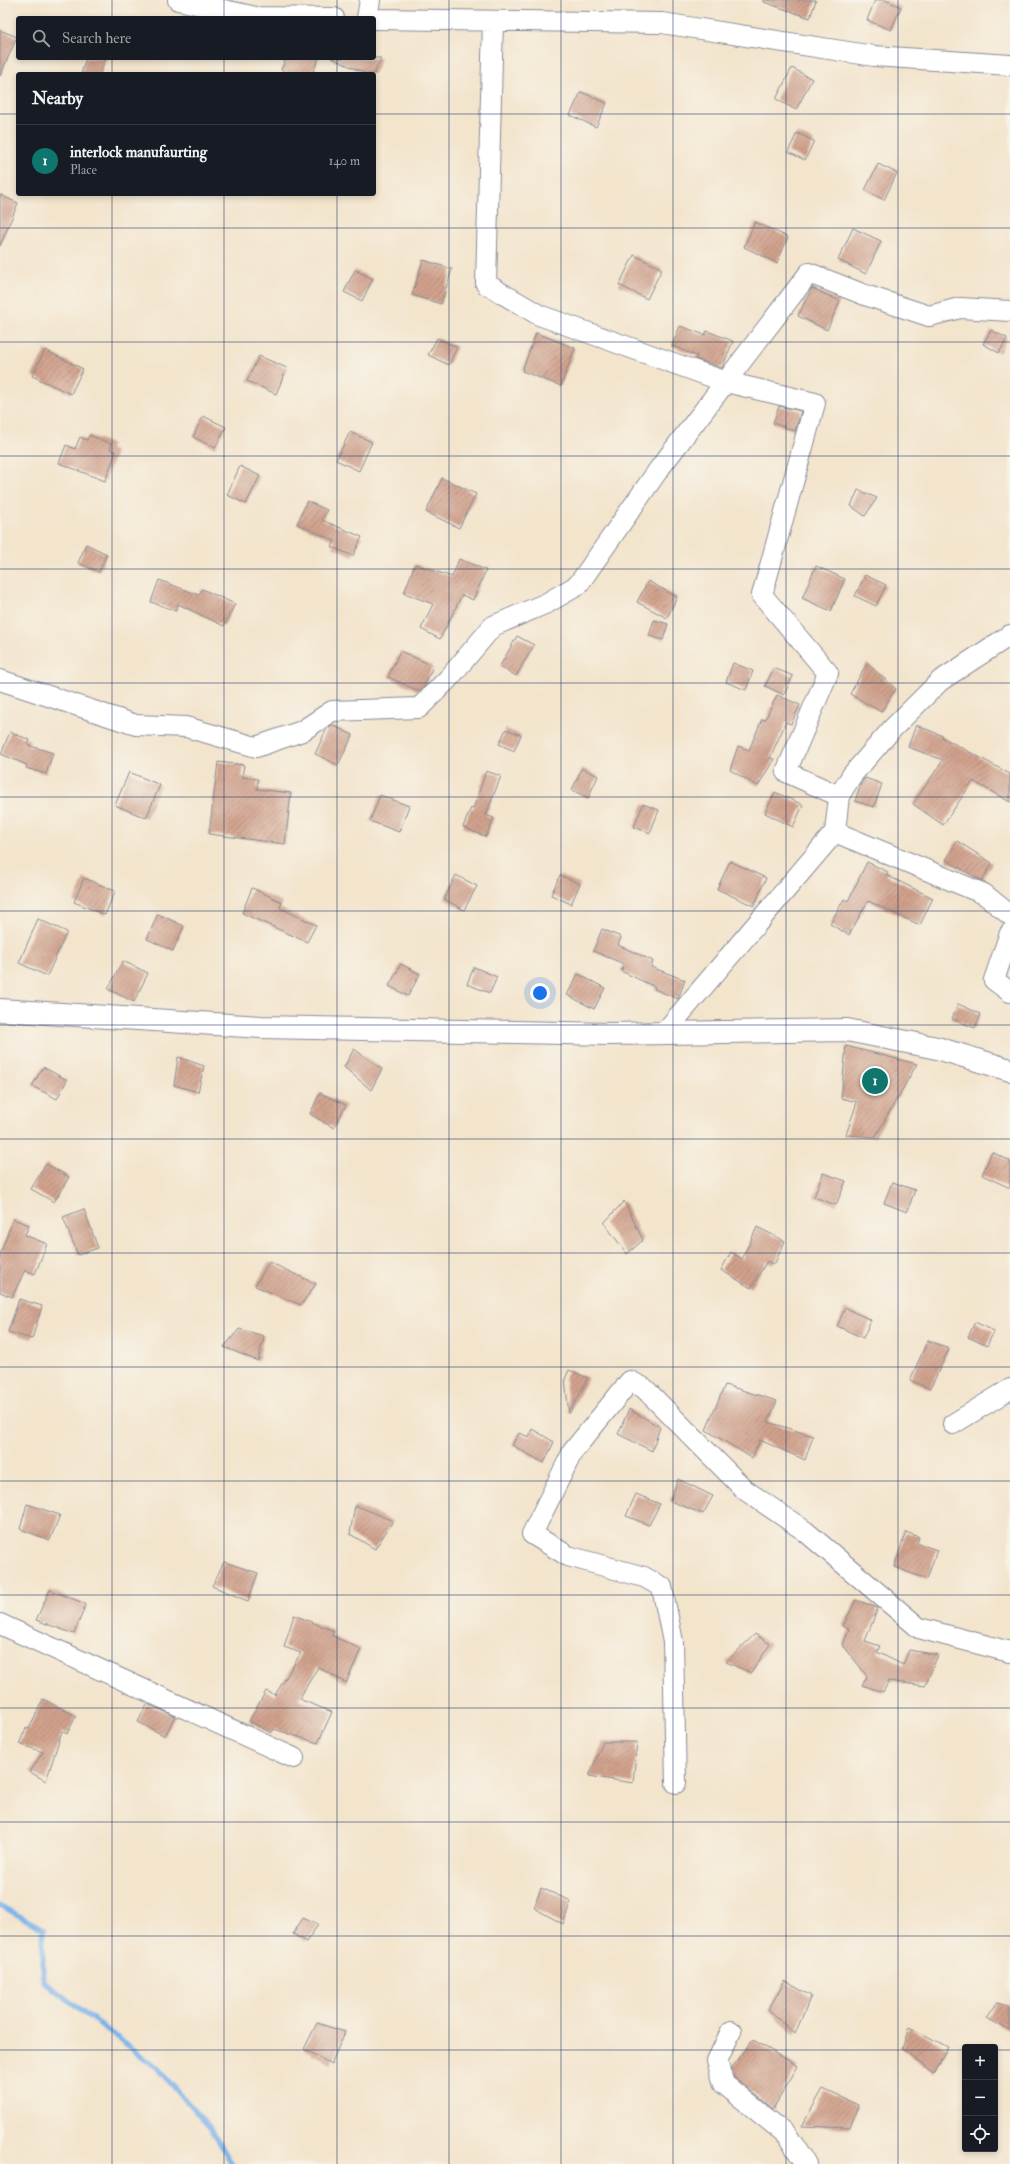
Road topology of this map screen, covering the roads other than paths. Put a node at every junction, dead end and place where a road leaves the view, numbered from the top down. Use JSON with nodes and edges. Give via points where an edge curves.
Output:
{"nodes":[{"id":1,"x":178,"y":0,"type":"edge"},
{"id":2,"x":370,"y":0,"type":"edge"},
{"id":3,"x":256,"y":16,"type":"edge"},
{"id":4,"x":367,"y":16,"type":"edge"},
{"id":5,"x":376,"y":19,"type":"edge"},
{"id":6,"x":493,"y":21,"type":"junction"},
{"id":7,"x":1010,"y":65,"type":"edge"},
{"id":8,"x":1010,"y":311,"type":"edge"},
{"id":9,"x":726,"y":382,"type":"junction"},
{"id":10,"x":1010,"y":635,"type":"edge"},
{"id":11,"x":0,"y":680,"type":"edge"},
{"id":12,"x":839,"y":796,"type":"junction"},
{"id":13,"x":835,"y":832,"type":"junction"},
{"id":14,"x":1010,"y":915,"type":"edge"},
{"id":15,"x":1010,"y":933,"type":"edge"},
{"id":16,"x":1010,"y":992,"type":"edge"},
{"id":17,"x":0,"y":1010,"type":"edge"},
{"id":18,"x":664,"y":1033,"type":"junction"},
{"id":19,"x":1010,"y":1070,"type":"edge"},
{"id":20,"x":1010,"y":1389,"type":"edge"},
{"id":21,"x":953,"y":1424,"type":"dead end"},
{"id":22,"x":0,"y":1624,"type":"edge"},
{"id":23,"x":1010,"y":1652,"type":"edge"},
{"id":24,"x":294,"y":1758,"type":"dead end"},
{"id":25,"x":676,"y":1783,"type":"dead end"},
{"id":26,"x":731,"y":2031,"type":"dead end"},
{"id":27,"x":806,"y":2164,"type":"edge"}],
"edges":[{"from":1,"to":3,"type":"street"},
{"from":2,"to":4,"type":"street"},
{"from":5,"to":6,"type":"street"},
{"from":6,"to":7,"type":"street","via":[[662,23],[874,56]]},
{"from":6,"to":9,"type":"street","via":[[486,284],[539,315]]},
{"from":8,"to":9,"type":"street","via":[[960,308],[929,316],[809,273]]},
{"from":9,"to":11,"type":"street","via":[[658,469],[578,585],[547,603],[493,626],[449,678],[418,708],[332,711],[302,731],[256,747],[186,727],[136,725]]},
{"from":9,"to":12,"type":"street","via":[[815,403],[762,595],[828,673],[786,772]]},
{"from":10,"to":12,"type":"street","via":[[940,681],[892,729],[852,775]]},
{"from":12,"to":13,"type":"street"},
{"from":13,"to":14,"type":"street","via":[[984,894]]},
{"from":13,"to":18,"type":"street"},
{"from":15,"to":16,"type":"street","via":[[994,980]]},
{"from":17,"to":18,"type":"street","via":[[261,1027]]},
{"from":18,"to":19,"type":"street","via":[[847,1030],[937,1048]]},
{"from":20,"to":21,"type":"street"},
{"from":22,"to":24,"type":"street"},
{"from":23,"to":25,"type":"street","via":[[919,1628],[805,1531],[745,1490],[644,1388],[630,1382],[573,1451],[532,1534],[568,1556],[644,1576],[662,1586],[673,1642]]},
{"from":26,"to":27,"type":"street","via":[[717,2061],[724,2084],[787,2135]]}]}
